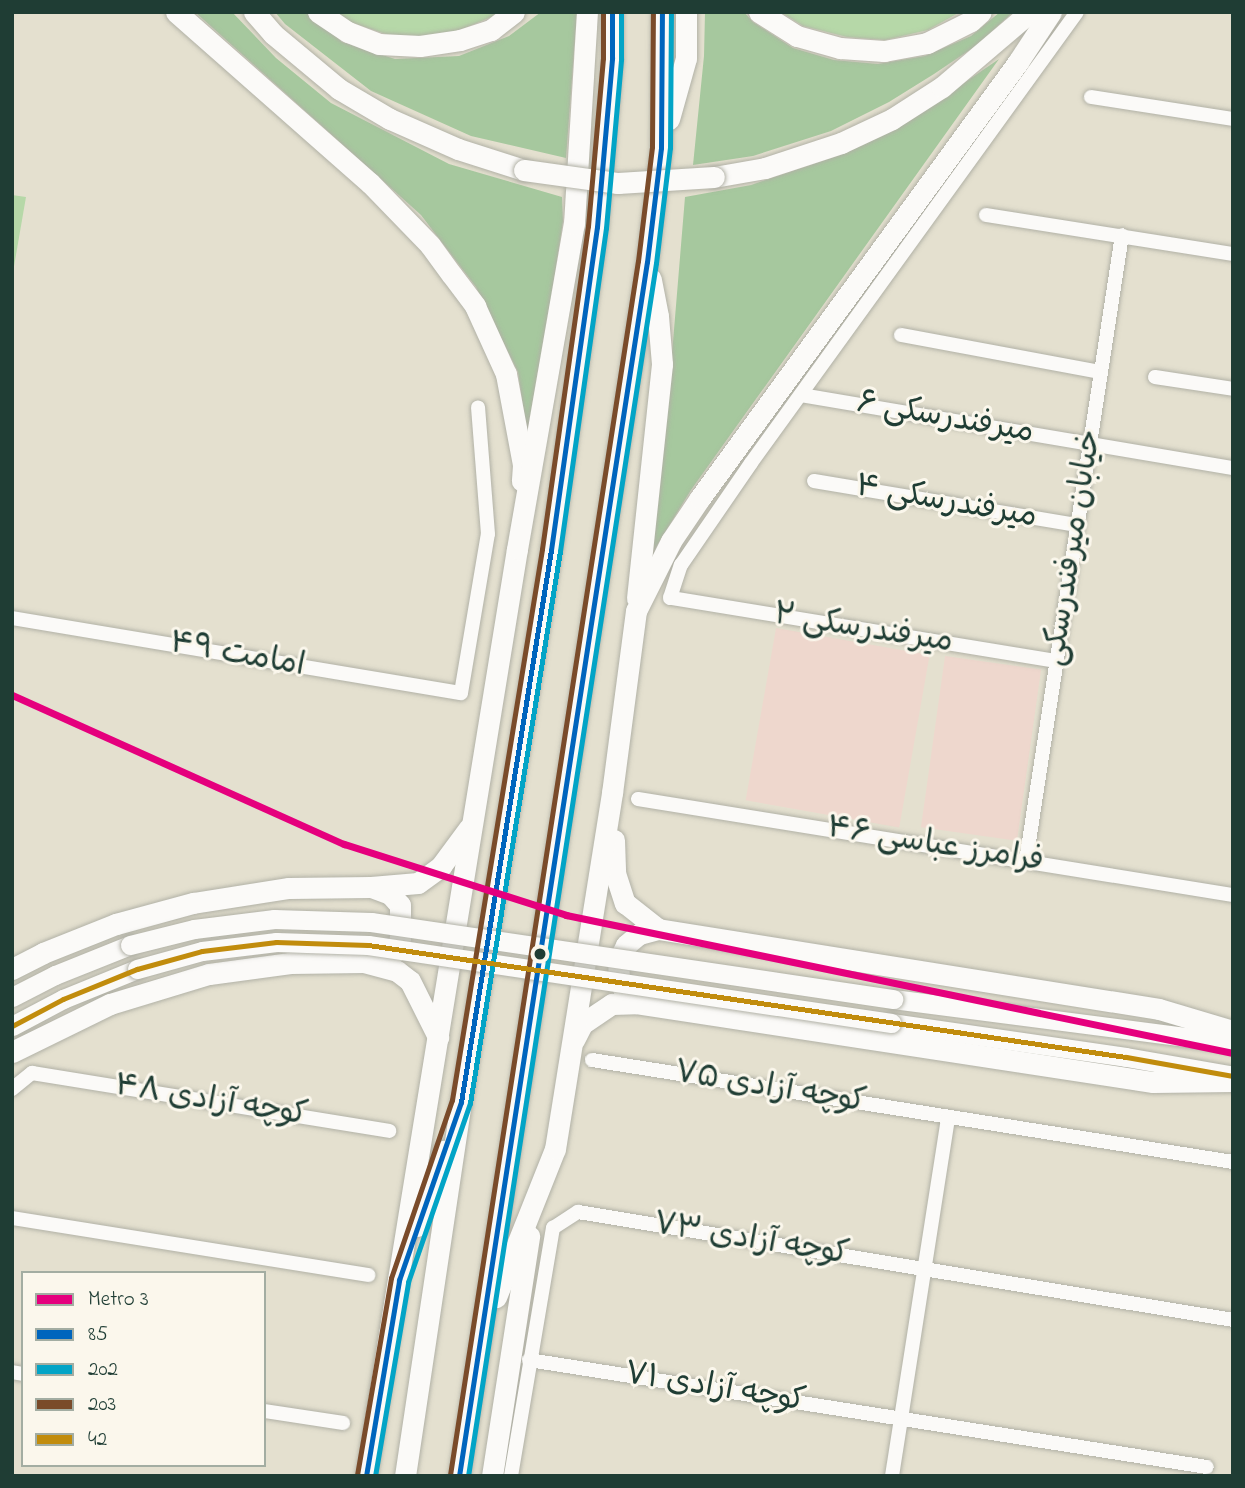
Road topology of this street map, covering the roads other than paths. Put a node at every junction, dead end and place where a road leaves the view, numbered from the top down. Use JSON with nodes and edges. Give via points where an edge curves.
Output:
{"nodes":[{"id":1,"x":176,"y":12,"type":"edge"},
{"id":2,"x":254,"y":12,"type":"edge"},
{"id":3,"x":318,"y":12,"type":"edge"},
{"id":4,"x":514,"y":12,"type":"edge"},
{"id":5,"x":587,"y":12,"type":"edge"},
{"id":6,"x":612,"y":12,"type":"edge"},
{"id":7,"x":662,"y":12,"type":"edge"},
{"id":8,"x":686,"y":12,"type":"edge"},
{"id":9,"x":759,"y":12,"type":"edge"},
{"id":10,"x":981,"y":12,"type":"edge"},
{"id":11,"x":1030,"y":12,"type":"edge"},
{"id":12,"x":1051,"y":12,"type":"edge"},
{"id":13,"x":1077,"y":12,"type":"edge"},
{"id":14,"x":1091,"y":97,"type":"dead end"},
{"id":15,"x":1233,"y":120,"type":"edge"},
{"id":16,"x":661,"y":148,"type":"junction"},
{"id":17,"x":986,"y":215,"type":"dead end"},
{"id":18,"x":1122,"y":235,"type":"junction"},
{"id":19,"x":1233,"y":254,"type":"edge"},
{"id":20,"x":648,"y":262,"type":"junction"},
{"id":21,"x":901,"y":335,"type":"dead end"},
{"id":22,"x":1101,"y":372,"type":"junction"},
{"id":23,"x":1155,"y":377,"type":"dead end"},
{"id":24,"x":1233,"y":389,"type":"edge"},
{"id":25,"x":801,"y":395,"type":"junction"},
{"id":26,"x":478,"y":407,"type":"dead end"},
{"id":27,"x":1089,"y":444,"type":"junction"},
{"id":28,"x":1233,"y":468,"type":"edge"},
{"id":29,"x":814,"y":481,"type":"dead end"},
{"id":30,"x":1077,"y":525,"type":"junction"},
{"id":31,"x":517,"y":549,"type":"junction"},
{"id":32,"x":636,"y":611,"type":"junction"},
{"id":33,"x":12,"y":618,"type":"edge"},
{"id":34,"x":1056,"y":661,"type":"junction"},
{"id":35,"x":612,"y":793,"type":"junction"},
{"id":36,"x":638,"y":799,"type":"dead end"},
{"id":37,"x":473,"y":824,"type":"junction"},
{"id":38,"x":1026,"y":861,"type":"junction"},
{"id":39,"x":371,"y":887,"type":"junction"},
{"id":40,"x":1233,"y":895,"type":"edge"},
{"id":41,"x":658,"y":929,"type":"junction"},
{"id":42,"x":364,"y":962,"type":"junction"},
{"id":43,"x":12,"y":969,"type":"edge"},
{"id":44,"x":12,"y":997,"type":"edge"},
{"id":45,"x":636,"y":1003,"type":"junction"},
{"id":46,"x":12,"y":1026,"type":"edge"},
{"id":47,"x":1233,"y":1031,"type":"edge"},
{"id":48,"x":438,"y":1037,"type":"junction"},
{"id":49,"x":1233,"y":1043,"type":"edge"},
{"id":50,"x":571,"y":1044,"type":"junction"},
{"id":51,"x":12,"y":1052,"type":"edge"},
{"id":52,"x":592,"y":1060,"type":"dead end"},
{"id":53,"x":1233,"y":1079,"type":"edge"},
{"id":54,"x":12,"y":1089,"type":"edge"},
{"id":55,"x":461,"y":1102,"type":"junction"},
{"id":56,"x":948,"y":1117,"type":"junction"},
{"id":57,"x":389,"y":1130,"type":"dead end"},
{"id":58,"x":1233,"y":1162,"type":"edge"},
{"id":59,"x":535,"y":1199,"type":"junction"},
{"id":60,"x":12,"y":1218,"type":"edge"},
{"id":61,"x":924,"y":1269,"type":"junction"},
{"id":62,"x":368,"y":1275,"type":"dead end"},
{"id":63,"x":398,"y":1280,"type":"junction"},
{"id":64,"x":1233,"y":1320,"type":"edge"},
{"id":65,"x":481,"y":1335,"type":"junction"},
{"id":66,"x":529,"y":1360,"type":"junction"},
{"id":67,"x":266,"y":1411,"type":"edge"},
{"id":68,"x":901,"y":1418,"type":"junction"},
{"id":69,"x":343,"y":1423,"type":"dead end"},
{"id":70,"x":374,"y":1428,"type":"junction"},
{"id":71,"x":1207,"y":1466,"type":"dead end"},
{"id":72,"x":366,"y":1476,"type":"edge"},
{"id":73,"x":372,"y":1476,"type":"edge"},
{"id":74,"x":405,"y":1476,"type":"edge"},
{"id":75,"x":459,"y":1476,"type":"edge"},
{"id":76,"x":492,"y":1476,"type":"edge"},
{"id":77,"x":511,"y":1476,"type":"edge"},
{"id":78,"x":892,"y":1476,"type":"edge"}],
"edges":[{"from":1,"to":31,"type":"highway","via":[[370,183],[430,245],[475,306],[506,374],[523,466]]},
{"from":2,"to":11,"type":"highway","bridge":true,"via":[[273,34],[339,89],[390,119],[458,149],[524,170],[618,183],[713,177],[765,168],[816,151],[892,119],[942,87]]},
{"from":3,"to":4,"type":"highway","via":[[348,32],[380,44],[420,46],[491,30]]},
{"from":5,"to":31,"type":"highway","via":[[574,224]]},
{"from":6,"to":55,"type":"highway","via":[[597,227],[551,550]]},
{"from":7,"to":16,"type":"highway"},
{"from":8,"to":16,"type":"highway","via":[[686,58]]},
{"from":9,"to":10,"type":"highway","via":[[797,36],[840,48],[884,51],[927,43]]},
{"from":12,"to":32,"type":"highway","via":[[700,498],[671,541]]},
{"from":13,"to":25,"type":"street"},
{"from":14,"to":15,"type":"street"},
{"from":16,"to":20,"type":"highway"},
{"from":17,"to":18,"type":"street"},
{"from":18,"to":19,"type":"street"},
{"from":18,"to":22,"type":"street","name":"خیابان میرفندرسکی"},
{"from":20,"to":32,"type":"highway","via":[[662,364]]},
{"from":20,"to":65,"type":"highway"},
{"from":21,"to":22,"type":"street"},
{"from":22,"to":27,"type":"street","name":"خیابان میرفندرسکی"},
{"from":23,"to":24,"type":"street"},
{"from":25,"to":27,"type":"street","name":"میرفندرسکی ۶"},
{"from":25,"to":34,"type":"street","name":"میرفندرسکی ۲","via":[[681,565],[670,598]]},
{"from":26,"to":33,"type":"street","name":"امامت ۴۹","via":[[488,534],[461,693]]},
{"from":27,"to":28,"type":"street","name":"میرفندرسکی ۶"},
{"from":27,"to":30,"type":"street","name":"خیابان میرفندرسکی"},
{"from":29,"to":30,"type":"street","name":"میرفندرسکی ۴"},
{"from":30,"to":34,"type":"street","name":"خیابان میرفندرسکی"},
{"from":31,"to":37,"type":"highway"},
{"from":32,"to":35,"type":"highway"},
{"from":34,"to":38,"type":"street","name":"خیابان میرفندرسکی"},
{"from":35,"to":41,"type":"highway","via":[[615,873],[625,903]]},
{"from":35,"to":50,"type":"highway"},
{"from":36,"to":38,"type":"street","name":"فرامرز عباسی ۴۶"},
{"from":37,"to":39,"type":"highway","via":[[441,866],[418,883]]},
{"from":37,"to":48,"type":"highway"},
{"from":38,"to":40,"type":"street","name":"فرامرز عباسی ۴۶"},
{"from":39,"to":42,"type":"highway","via":[[390,894],[400,905],[402,922],[392,955],[378,963]]},
{"from":39,"to":43,"type":"highway","via":[[289,888],[193,903],[116,924]]},
{"from":41,"to":45,"type":"highway","via":[[633,940],[618,961],[619,979],[626,995]]},
{"from":41,"to":47,"type":"highway","via":[[1158,1009]]},
{"from":42,"to":48,"type":"highway","via":[[397,971],[410,981]]},
{"from":42,"to":51,"type":"highway","via":[[289,963],[209,974],[110,1004]]},
{"from":44,"to":49,"type":"main road","bridge":true,"via":[[130,945],[194,929],[274,919],[372,922],[893,999]]},
{"from":45,"to":50,"type":"highway","via":[[612,1004],[596,1014],[582,1024]]},
{"from":45,"to":53,"type":"highway","via":[[1153,1082]]},
{"from":46,"to":53,"type":"main road","bridge":true,"via":[[63,999],[202,951],[276,942],[368,945],[1126,1057]]},
{"from":48,"to":63,"type":"highway"},
{"from":50,"to":59,"type":"highway","via":[[555,1149]]},
{"from":52,"to":56,"type":"street","name":"کوچه آزادی ۷۵"},
{"from":54,"to":57,"type":"street","name":"کوچه آزادی ۴۸","via":[[32,1073]]},
{"from":55,"to":63,"type":"highway"},
{"from":55,"to":74,"type":"highway"},
{"from":56,"to":58,"type":"street","name":"کوچه آزادی ۷۵"},
{"from":56,"to":61,"type":"street"},
{"from":59,"to":65,"type":"highway"},
{"from":59,"to":76,"type":"highway"},
{"from":60,"to":62,"type":"street"},
{"from":61,"to":64,"type":"street","name":"کوچه آزادی ۷۳"},
{"from":61,"to":66,"type":"street","name":"کوچه آزادی ۷۳","via":[[578,1212],[553,1228]]},
{"from":61,"to":68,"type":"street"},
{"from":63,"to":70,"type":"highway"},
{"from":65,"to":75,"type":"highway"},
{"from":66,"to":68,"type":"street","name":"کوچه آزادی ۷۱"},
{"from":66,"to":77,"type":"street"},
{"from":67,"to":69,"type":"street"},
{"from":68,"to":71,"type":"street","name":"کوچه آزادی ۷۱"},
{"from":68,"to":78,"type":"street"},
{"from":70,"to":72,"type":"highway"},
{"from":70,"to":73,"type":"highway"}]}
